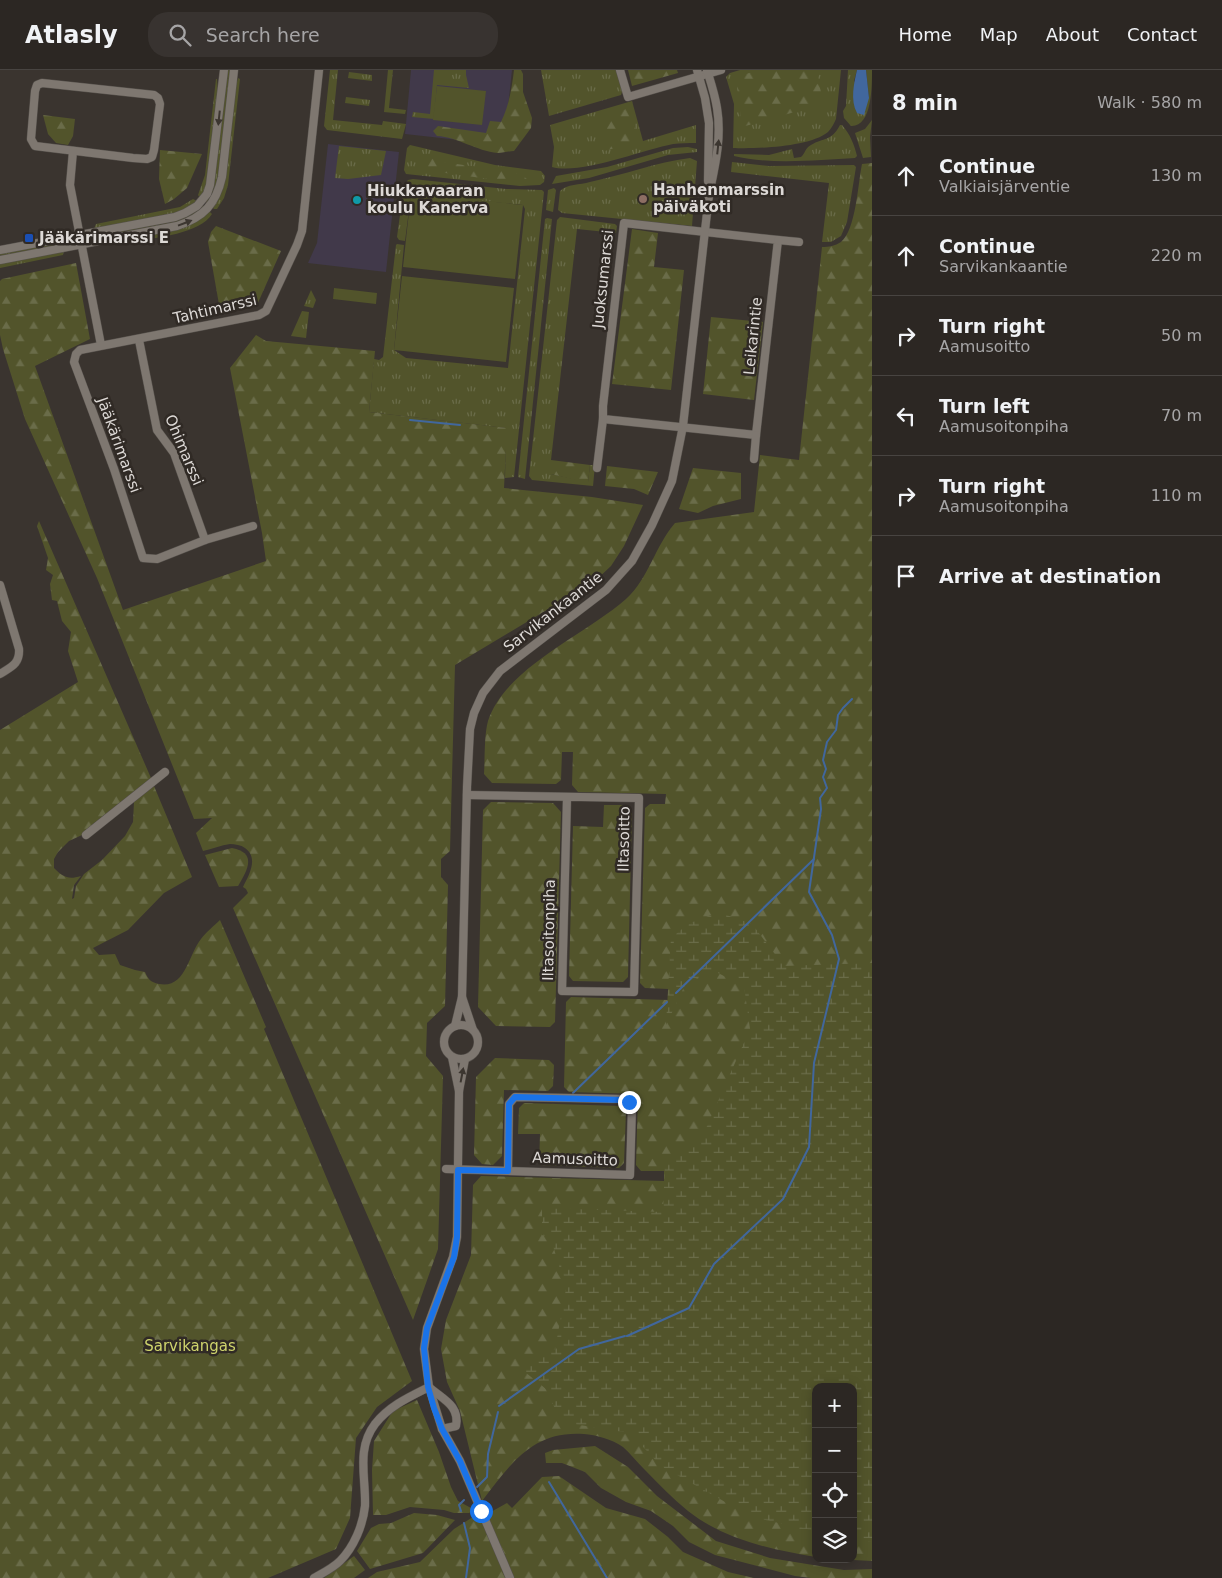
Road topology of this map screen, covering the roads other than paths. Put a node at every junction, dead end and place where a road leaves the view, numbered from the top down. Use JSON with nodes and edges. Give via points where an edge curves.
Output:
{"nodes":[{"id":1,"x":224,"y":70,"type":"edge"},
{"id":2,"x":234,"y":70,"type":"edge"},
{"id":3,"x":318,"y":70,"type":"edge"},
{"id":4,"x":620,"y":70,"type":"edge"},
{"id":5,"x":721,"y":70,"type":"edge"},
{"id":6,"x":708,"y":72,"type":"edge"},
{"id":7,"x":697,"y":73,"type":"edge"},
{"id":8,"x":73,"y":151,"type":"junction"},
{"id":9,"x":709,"y":195,"type":"junction"},
{"id":10,"x":704,"y":232,"type":"junction"},
{"id":11,"x":79,"y":235,"type":"junction"},
{"id":12,"x":778,"y":240,"type":"junction"},
{"id":13,"x":799,"y":242,"type":"dead end"},
{"id":14,"x":81,"y":245,"type":"junction"},
{"id":15,"x":0,"y":250,"type":"edge"},
{"id":16,"x":0,"y":260,"type":"edge"},
{"id":17,"x":139,"y":340,"type":"junction"},
{"id":18,"x":101,"y":346,"type":"junction"},
{"id":19,"x":603,"y":419,"type":"junction"},
{"id":20,"x":683,"y":426,"type":"junction"},
{"id":21,"x":756,"y":435,"type":"junction"},
{"id":22,"x":754,"y":459,"type":"dead end"},
{"id":23,"x":597,"y":468,"type":"dead end"},
{"id":24,"x":253,"y":526,"type":"dead end"},
{"id":25,"x":205,"y":540,"type":"junction"},
{"id":26,"x":0,"y":585,"type":"edge"},
{"id":27,"x":0,"y":674,"type":"edge"},
{"id":28,"x":165,"y":772,"type":"dead end"},
{"id":29,"x":467,"y":795,"type":"junction"},
{"id":30,"x":567,"y":798,"type":"junction"},
{"id":31,"x":86,"y":835,"type":"dead end"},
{"id":32,"x":634,"y":992,"type":"joint"},
{"id":33,"x":462,"y":997,"type":"junction"},
{"id":34,"x":455,"y":1026,"type":"junction"},
{"id":35,"x":473,"y":1030,"type":"junction"},
{"id":36,"x":452,"y":1057,"type":"junction"},
{"id":37,"x":465,"y":1059,"type":"junction"},
{"id":38,"x":459,"y":1091,"type":"junction"},
{"id":39,"x":446,"y":1170,"type":"dead end"},
{"id":40,"x":458,"y":1170,"type":"junction"},
{"id":41,"x":508,"y":1171,"type":"junction"},
{"id":42,"x":428,"y":1387,"type":"junction"},
{"id":43,"x":442,"y":1429,"type":"junction"},
{"id":44,"x":314,"y":1578,"type":"edge"},
{"id":45,"x":510,"y":1578,"type":"edge"}],
"edges":[{"from":1,"to":11,"type":"street","one_way":true,"via":[[213,173],[201,201],[191,210],[175,216]]},
{"from":14,"to":2,"type":"street","one_way":true,"via":[[177,226],[196,218],[209,207],[220,189]]},
{"from":3,"to":17,"type":"street","name":"Tahtimarssi","via":[[302,231],[269,308],[258,315]]},
{"from":4,"to":7,"type":"street","via":[[628,96]]},
{"from":5,"to":6,"type":"street"},
{"from":6,"to":7,"type":"street"},
{"from":9,"to":6,"type":"street","name":"Sarvikankaantie","one_way":true,"via":[[719,136]]},
{"from":7,"to":9,"type":"street","name":"Sarvikankaantie","via":[[709,123]]},
{"from":8,"to":8,"type":"street","via":[[152,157],[160,104],[158,98],[149,94],[76,86],[37,85],[31,142],[35,146]]},
{"from":8,"to":11,"type":"street","via":[[70,185]]},
{"from":9,"to":10,"type":"street","name":"Sarvikankaantie"},
{"from":10,"to":12,"type":"street"},
{"from":10,"to":19,"type":"street","name":"Juoksumarssi","via":[[624,223]]},
{"from":10,"to":20,"type":"street","name":"Sarvikankaantie"},
{"from":11,"to":14,"type":"street"},
{"from":11,"to":15,"type":"street"},
{"from":12,"to":13,"type":"street"},
{"from":12,"to":21,"type":"street","name":"Leikarintie"},
{"from":14,"to":16,"type":"street"},
{"from":14,"to":18,"type":"street"},
{"from":17,"to":18,"type":"street","name":"Tahtimarssi"},
{"from":17,"to":25,"type":"street","name":"Ohimarssi","via":[[157,430],[174,453]]},
{"from":18,"to":25,"type":"street","name":"Jääkärimarssi","via":[[80,350],[74,362],[143,558],[157,559]]},
{"from":19,"to":20,"type":"street"},
{"from":19,"to":23,"type":"street","name":"Juoksumarssi"},
{"from":20,"to":21,"type":"street"},
{"from":20,"to":29,"type":"street","name":"Sarvikankaantie","via":[[672,481],[632,561],[606,590],[508,664],[483,693],[470,728]]},
{"from":21,"to":22,"type":"street","name":"Leikarintie"},
{"from":24,"to":25,"type":"street","name":"Jääkärimarssi"},
{"from":26,"to":27,"type":"street","via":[[20,649],[20,657],[14,665]]},
{"from":28,"to":31,"type":"street"},
{"from":29,"to":30,"type":"street","name":"Iltasoitto"},
{"from":29,"to":33,"type":"street","name":"Sarvikankaantie"},
{"from":30,"to":32,"type":"street","name":"Iltasoitonpiha","via":[[562,991]]},
{"from":30,"to":32,"type":"street","name":"Iltasoitto","via":[[639,798]]},
{"from":33,"to":34,"type":"street","name":"Sarvikankaantie"},
{"from":33,"to":35,"type":"street","name":"Sarvikankaantie"},
{"from":34,"to":35,"type":"street","via":[[465,1025]]},
{"from":34,"to":36,"type":"street","name":"Sarvikankaantie","via":[[444,1040]]},
{"from":35,"to":37,"type":"street","name":"Sarvikankaantie","via":[[477,1047]]},
{"from":36,"to":37,"type":"street"},
{"from":36,"to":38,"type":"street","name":"Sarvikankaantie"},
{"from":38,"to":37,"type":"street","name":"Sarvikankaantie","one_way":true},
{"from":38,"to":40,"type":"street","name":"Sarvikankaantie"},
{"from":39,"to":40,"type":"street","name":"Aamusoitto"},
{"from":40,"to":41,"type":"street","name":"Aamusoitto"},
{"from":40,"to":42,"type":"street","name":"Sarvikankaantie","via":[[454,1257],[427,1328],[424,1348]]},
{"from":41,"to":41,"type":"street","name":"Aamusoitto","via":[[630,1175],[632,1106],[624,1100],[515,1097],[509,1104]]},
{"from":42,"to":43,"type":"street","name":"Sarvikankaantie"},
{"from":42,"to":43,"type":"street","via":[[455,1409],[456,1426]]},
{"from":42,"to":44,"type":"street","via":[[384,1413],[374,1426],[363,1452],[363,1522],[339,1562]]},
{"from":43,"to":45,"type":"street","name":"Sarvikankaantie","via":[[460,1461]]}]}
